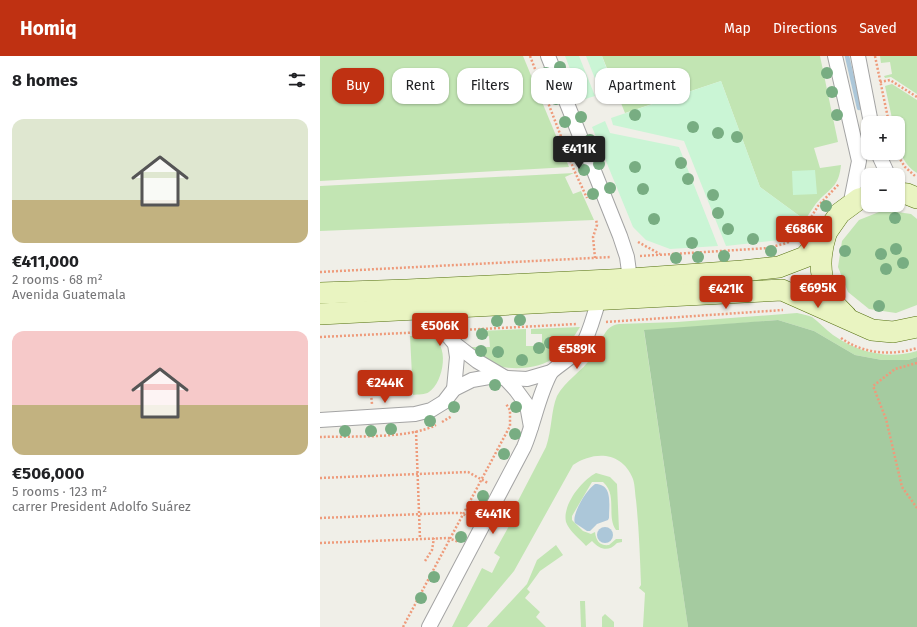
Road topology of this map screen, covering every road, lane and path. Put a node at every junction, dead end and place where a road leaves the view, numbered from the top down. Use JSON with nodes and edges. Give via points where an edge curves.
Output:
{"nodes":[{"id":1,"x":530,"y":56,"type":"edge"},
{"id":2,"x":548,"y":56,"type":"edge"},
{"id":3,"x":835,"y":56,"type":"edge"},
{"id":4,"x":858,"y":56,"type":"edge"},
{"id":5,"x":875,"y":56,"type":"edge"},
{"id":6,"x":881,"y":82,"type":"junction"},
{"id":7,"x":864,"y":87,"type":"junction"},
{"id":8,"x":917,"y":97,"type":"edge"},
{"id":9,"x":870,"y":116,"type":"edge"},
{"id":10,"x":888,"y":116,"type":"edge"},
{"id":11,"x":900,"y":160,"type":"edge"},
{"id":12,"x":907,"y":190,"type":"edge"},
{"id":13,"x":859,"y":201,"type":"edge"},
{"id":14,"x":590,"y":203,"type":"dead end"},
{"id":15,"x":596,"y":216,"type":"dead end"},
{"id":16,"x":826,"y":233,"type":"junction"},
{"id":17,"x":595,"y":258,"type":"dead end"},
{"id":18,"x":630,"y":279,"type":"junction"},
{"id":19,"x":320,"y":293,"type":"edge"},
{"id":20,"x":599,"y":300,"type":"junction"},
{"id":21,"x":427,"y":307,"type":"junction"},
{"id":22,"x":789,"y":310,"type":"dead end"},
{"id":23,"x":320,"y":314,"type":"edge"},
{"id":24,"x":591,"y":323,"type":"junction"},
{"id":25,"x":917,"y":327,"type":"edge"},
{"id":26,"x":846,"y":329,"type":"junction"},
{"id":27,"x":443,"y":331,"type":"junction"},
{"id":28,"x":320,"y":337,"type":"edge"},
{"id":29,"x":455,"y":344,"type":"junction"},
{"id":30,"x":917,"y":348,"type":"edge"},
{"id":31,"x":917,"y":363,"type":"edge"},
{"id":32,"x":550,"y":372,"type":"junction"},
{"id":33,"x":504,"y":377,"type":"junction"},
{"id":34,"x":454,"y":390,"type":"junction"},
{"id":35,"x":503,"y":398,"type":"dead end"},
{"id":36,"x":454,"y":413,"type":"dead end"},
{"id":37,"x":415,"y":414,"type":"junction"},
{"id":38,"x":320,"y":420,"type":"edge"},
{"id":39,"x":531,"y":431,"type":"junction"},
{"id":40,"x":416,"y":432,"type":"junction"},
{"id":41,"x":320,"y":437,"type":"edge"},
{"id":42,"x":417,"y":474,"type":"junction"},
{"id":43,"x":320,"y":478,"type":"edge"},
{"id":44,"x":481,"y":479,"type":"junction"},
{"id":45,"x":501,"y":491,"type":"junction"},
{"id":46,"x":917,"y":508,"type":"edge"},
{"id":47,"x":419,"y":514,"type":"junction"},
{"id":48,"x":464,"y":514,"type":"junction"},
{"id":49,"x":320,"y":518,"type":"edge"},
{"id":50,"x":484,"y":525,"type":"junction"},
{"id":51,"x":434,"y":538,"type":"junction"},
{"id":52,"x":420,"y":539,"type":"junction"},
{"id":53,"x":451,"y":539,"type":"junction"},
{"id":54,"x":320,"y":543,"type":"edge"},
{"id":55,"x":471,"y":548,"type":"junction"},
{"id":56,"x":425,"y":561,"type":"dead end"},
{"id":57,"x":403,"y":627,"type":"edge"},
{"id":58,"x":429,"y":627,"type":"edge"}],
"edges":[{"from":1,"to":14,"type":"path","via":[[574,170]]},
{"from":2,"to":18,"type":"street","via":[[620,236],[627,257]]},
{"from":3,"to":13,"type":"street","via":[[859,161]]},
{"from":4,"to":7,"type":"street"},
{"from":5,"to":6,"type":"path"},
{"from":6,"to":7,"type":"path"},
{"from":6,"to":8,"type":"path","via":[[890,80]]},
{"from":6,"to":10,"type":"path"},
{"from":7,"to":9,"type":"street"},
{"from":11,"to":12,"type":"path","via":[[905,167]]},
{"from":13,"to":16,"type":"main road","via":[[840,213]]},
{"from":15,"to":17,"type":"path","via":[[597,224],[593,237]]},
{"from":16,"to":18,"type":"main road","via":[[805,257],[779,267],[742,272]]},
{"from":16,"to":26,"type":"main road","via":[[820,252],[820,273],[826,292],[838,309]]},
{"from":18,"to":19,"type":"main road"},
{"from":20,"to":21,"type":"main road"},
{"from":20,"to":24,"type":"street"},
{"from":20,"to":26,"type":"main road","via":[[782,290]]},
{"from":21,"to":23,"type":"main road"},
{"from":21,"to":27,"type":"street"},
{"from":22,"to":24,"type":"path"},
{"from":24,"to":27,"type":"path"},
{"from":24,"to":32,"type":"street","via":[[582,346],[568,361]]},
{"from":25,"to":26,"type":"main road","via":[[893,332]]},
{"from":26,"to":30,"type":"path","via":[[855,346],[876,352],[898,352]]},
{"from":27,"to":28,"type":"path"},
{"from":27,"to":29,"type":"street"},
{"from":29,"to":33,"type":"street"},
{"from":29,"to":34,"type":"street","via":[[457,357]]},
{"from":31,"to":46,"type":"path","via":[[895,369],[873,386],[886,419],[902,487]]},
{"from":32,"to":33,"type":"street","via":[[527,379]]},
{"from":32,"to":39,"type":"street"},
{"from":33,"to":34,"type":"street","via":[[472,380]]},
{"from":33,"to":39,"type":"street","via":[[526,405]]},
{"from":34,"to":37,"type":"street","via":[[444,402],[431,410]]},
{"from":35,"to":44,"type":"path","via":[[510,410],[510,426]]},
{"from":36,"to":40,"type":"path","via":[[450,418],[431,428]]},
{"from":37,"to":38,"type":"street"},
{"from":37,"to":40,"type":"path"},
{"from":39,"to":45,"type":"street"},
{"from":40,"to":41,"type":"path"},
{"from":40,"to":42,"type":"path"},
{"from":42,"to":43,"type":"path"},
{"from":42,"to":44,"type":"path","via":[[468,472]]},
{"from":42,"to":47,"type":"path"},
{"from":44,"to":45,"type":"path"},
{"from":44,"to":48,"type":"path"},
{"from":45,"to":50,"type":"street"},
{"from":47,"to":48,"type":"path"},
{"from":47,"to":49,"type":"path"},
{"from":47,"to":52,"type":"path"},
{"from":48,"to":50,"type":"path"},
{"from":48,"to":53,"type":"path"},
{"from":50,"to":55,"type":"street"},
{"from":51,"to":52,"type":"path"},
{"from":51,"to":53,"type":"path"},
{"from":51,"to":56,"type":"path","via":[[432,550]]},
{"from":52,"to":54,"type":"path"},
{"from":53,"to":55,"type":"path"},
{"from":53,"to":57,"type":"path"},
{"from":55,"to":58,"type":"street"}]}
